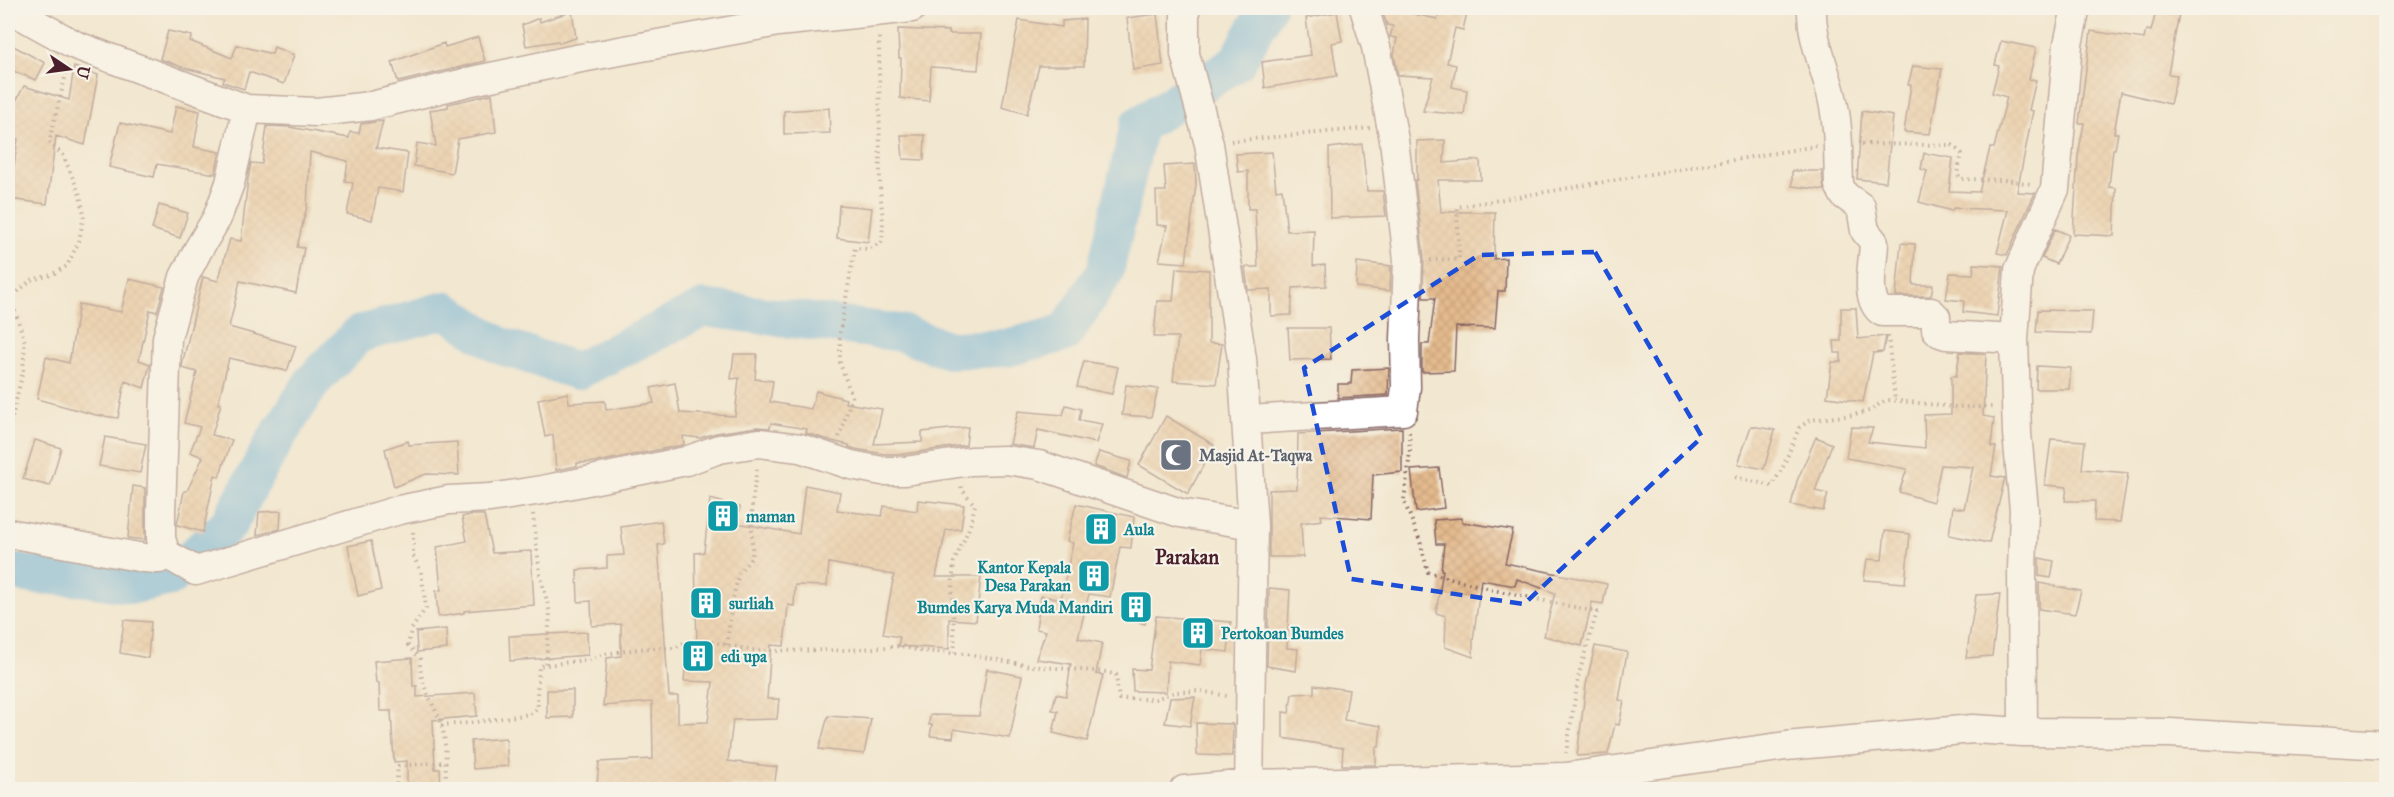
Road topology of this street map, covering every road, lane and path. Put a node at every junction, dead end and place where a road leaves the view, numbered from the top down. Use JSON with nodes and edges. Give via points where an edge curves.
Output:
{"nodes":[{"id":1,"x":8,"y":8,"type":"edge"},
{"id":2,"x":912,"y":8,"type":"edge"},
{"id":3,"x":1185,"y":8,"type":"edge"},
{"id":4,"x":1364,"y":8,"type":"edge"},
{"id":5,"x":1812,"y":8,"type":"edge"},
{"id":6,"x":2076,"y":8,"type":"edge"},
{"id":7,"x":879,"y":11,"type":"junction"},
{"id":8,"x":75,"y":45,"type":"junction"},
{"id":9,"x":247,"y":109,"type":"junction"},
{"id":10,"x":1391,"y":127,"type":"junction"},
{"id":11,"x":1838,"y":142,"type":"junction"},
{"id":12,"x":1209,"y":144,"type":"junction"},
{"id":13,"x":2055,"y":189,"type":"junction"},
{"id":14,"x":1408,"y":260,"type":"junction"},
{"id":15,"x":1882,"y":312,"type":"junction"},
{"id":16,"x":2014,"y":339,"type":"junction"},
{"id":17,"x":1895,"y":400,"type":"junction"},
{"id":18,"x":2017,"y":408,"type":"junction"},
{"id":19,"x":1403,"y":411,"type":"junction"},
{"id":20,"x":1247,"y":420,"type":"junction"},
{"id":21,"x":759,"y":442,"type":"junction"},
{"id":22,"x":8,"y":447,"type":"edge"},
{"id":23,"x":830,"y":458,"type":"junction"},
{"id":24,"x":956,"y":463,"type":"junction"},
{"id":25,"x":1735,"y":477,"type":"dead end"},
{"id":26,"x":415,"y":507,"type":"junction"},
{"id":27,"x":533,"y":509,"type":"dead end"},
{"id":28,"x":1253,"y":525,"type":"junction"},
{"id":29,"x":8,"y":533,"type":"edge"},
{"id":30,"x":179,"y":561,"type":"junction"},
{"id":31,"x":727,"y":645,"type":"junction"},
{"id":32,"x":955,"y":653,"type":"junction"},
{"id":33,"x":546,"y":666,"type":"junction"},
{"id":34,"x":1250,"y":696,"type":"junction"},
{"id":35,"x":441,"y":725,"type":"junction"},
{"id":36,"x":2023,"y":732,"type":"junction"},
{"id":37,"x":2386,"y":745,"type":"edge"},
{"id":38,"x":445,"y":762,"type":"junction"},
{"id":39,"x":1560,"y":777,"type":"junction"},
{"id":40,"x":1249,"y":787,"type":"edge"},
{"id":41,"x":396,"y":789,"type":"edge"},
{"id":42,"x":446,"y":789,"type":"edge"},
{"id":43,"x":1184,"y":789,"type":"edge"}],
"edges":[{"from":1,"to":8,"type":"street"},
{"from":2,"to":7,"type":"street"},
{"from":3,"to":12,"type":"street","via":[[1185,54]]},
{"from":4,"to":10,"type":"street","via":[[1376,47]]},
{"from":5,"to":11,"type":"street","via":[[1816,47],[1833,100]]},
{"from":6,"to":13,"type":"street","via":[[2068,44]]},
{"from":7,"to":9,"type":"street","via":[[778,22],[576,58],[371,106],[316,112]]},
{"from":7,"to":23,"type":"path","via":[[882,243],[855,249],[840,332],[840,363],[852,397]]},
{"from":8,"to":9,"type":"street"},
{"from":8,"to":22,"type":"path","via":[[49,142],[63,155],[80,195],[84,215],[80,242],[67,266],[32,280],[10,298],[26,342]]},
{"from":9,"to":30,"type":"street","via":[[218,218],[184,277],[168,338],[161,539]]},
{"from":10,"to":12,"type":"path"},
{"from":10,"to":14,"type":"street"},
{"from":11,"to":13,"type":"path","via":[[1952,145],[1962,154],[1957,173],[1960,179],[2004,180]]},
{"from":11,"to":14,"type":"path","via":[[1457,207],[1459,259]]},
{"from":11,"to":15,"type":"street","via":[[1839,185],[1844,195],[1861,207],[1865,231],[1874,242],[1872,297]]},
{"from":12,"to":20,"type":"street","via":[[1242,359]]},
{"from":13,"to":16,"type":"street","via":[[2019,270]]},
{"from":14,"to":19,"type":"street"},
{"from":15,"to":16,"type":"street","via":[[1931,312],[1936,317],[1936,329],[1946,335]]},
{"from":15,"to":17,"type":"path"},
{"from":16,"to":18,"type":"street"},
{"from":17,"to":18,"type":"path"},
{"from":17,"to":25,"type":"path","via":[[1853,415],[1810,420],[1799,428],[1772,486]]},
{"from":18,"to":36,"type":"street","via":[[2024,510]]},
{"from":19,"to":20,"type":"street"},
{"from":19,"to":39,"type":"path","via":[[1410,452],[1404,501],[1428,572],[1597,612],[1579,674]]},
{"from":20,"to":28,"type":"street"},
{"from":21,"to":23,"type":"street","via":[[800,448]]},
{"from":21,"to":26,"type":"street","via":[[642,471],[542,490]]},
{"from":21,"to":31,"type":"path","via":[[752,504],[752,557],[739,573]]},
{"from":23,"to":24,"type":"street","via":[[882,471]]},
{"from":24,"to":28,"type":"street","via":[[1006,460],[1039,465],[1180,513]]},
{"from":24,"to":32,"type":"path","via":[[962,490],[975,505],[954,562]]},
{"from":26,"to":30,"type":"street"},
{"from":26,"to":35,"type":"path","via":[[413,556],[421,571],[426,608],[411,630],[408,645],[420,659],[419,675]]},
{"from":27,"to":33,"type":"path","via":[[540,574],[550,613]]},
{"from":28,"to":34,"type":"street"},
{"from":29,"to":30,"type":"street"},
{"from":31,"to":32,"type":"path","via":[[795,651],[901,646]]},
{"from":31,"to":33,"type":"path","via":[[702,640],[675,648],[646,648]]},
{"from":32,"to":34,"type":"path","via":[[1116,675],[1119,699],[1155,699],[1175,692]]},
{"from":33,"to":35,"type":"path","via":[[539,666],[538,708],[530,714]]},
{"from":34,"to":40,"type":"street"},
{"from":35,"to":38,"type":"path"},
{"from":36,"to":37,"type":"street","via":[[2170,733]]},
{"from":36,"to":39,"type":"street","via":[[1973,729],[1785,746]]},
{"from":38,"to":41,"type":"path","via":[[398,766]]},
{"from":38,"to":42,"type":"path"},
{"from":39,"to":40,"type":"street"},
{"from":40,"to":43,"type":"street"}]}
